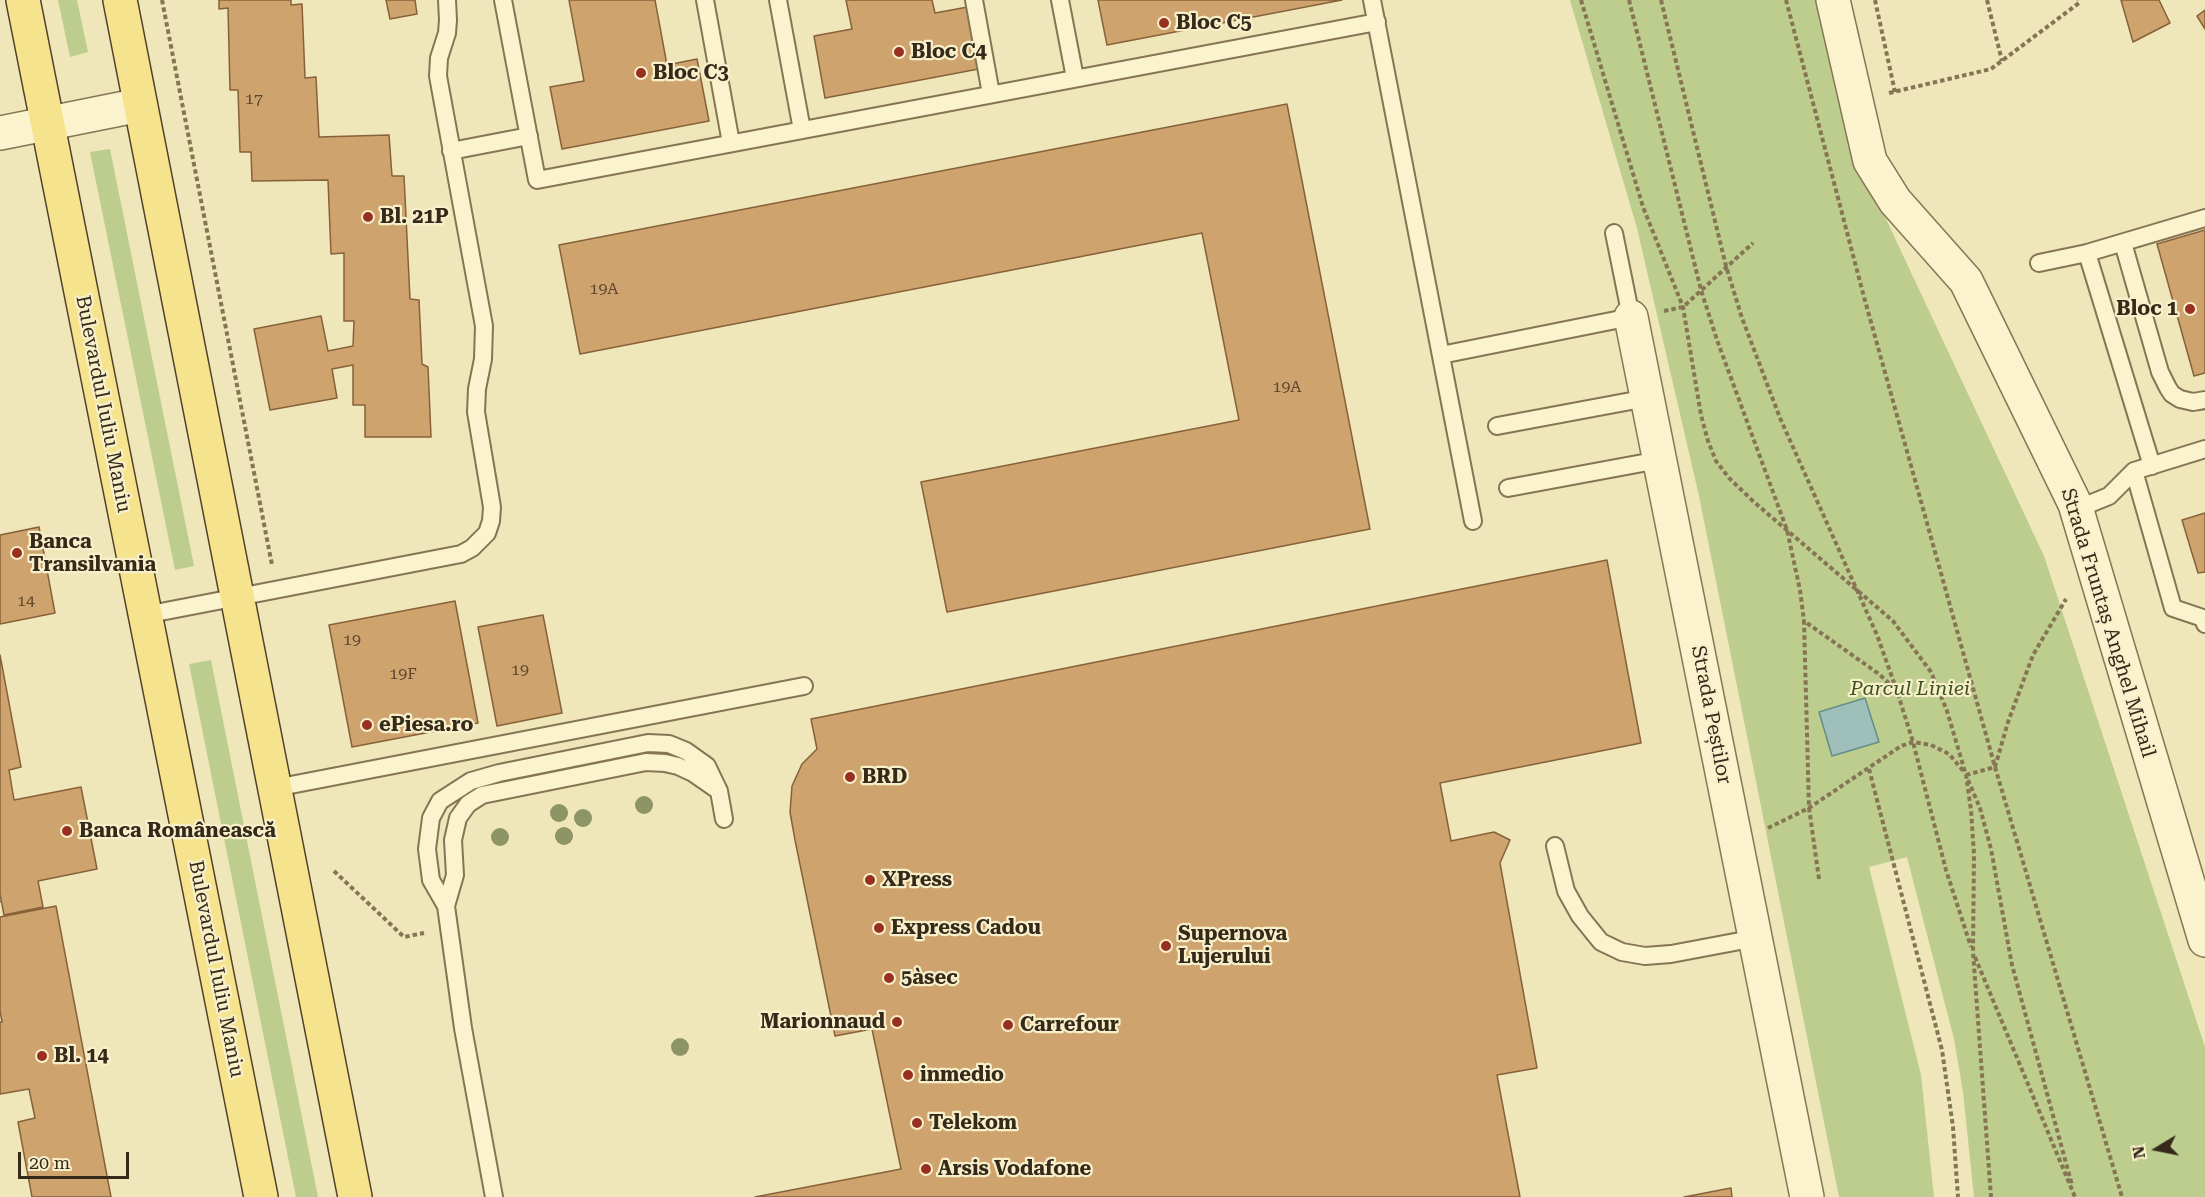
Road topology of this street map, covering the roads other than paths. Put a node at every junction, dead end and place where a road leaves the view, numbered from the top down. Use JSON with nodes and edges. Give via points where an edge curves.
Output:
{"nodes":[{"id":1,"x":23,"y":0,"type":"edge"},
{"id":2,"x":120,"y":0,"type":"edge"},
{"id":3,"x":447,"y":0,"type":"edge"},
{"id":4,"x":503,"y":0,"type":"edge"},
{"id":5,"x":705,"y":0,"type":"edge"},
{"id":6,"x":778,"y":0,"type":"edge"},
{"id":7,"x":974,"y":0,"type":"edge"},
{"id":8,"x":1060,"y":0,"type":"edge"},
{"id":9,"x":1372,"y":0,"type":"edge"},
{"id":10,"x":1833,"y":0,"type":"edge"},
{"id":11,"x":1377,"y":22,"type":"junction"},
{"id":12,"x":1075,"y":78,"type":"junction"},
{"id":13,"x":992,"y":94,"type":"junction"},
{"id":14,"x":140,"y":105,"type":"junction"},
{"id":15,"x":48,"y":123,"type":"junction"},
{"id":16,"x":802,"y":130,"type":"junction"},
{"id":17,"x":0,"y":133,"type":"edge"},
{"id":18,"x":529,"y":136,"type":"junction"},
{"id":19,"x":731,"y":143,"type":"junction"},
{"id":20,"x":451,"y":151,"type":"junction"},
{"id":21,"x":2205,"y":218,"type":"edge"},
{"id":22,"x":1614,"y":233,"type":"dead end"},
{"id":23,"x":2123,"y":243,"type":"junction"},
{"id":24,"x":2087,"y":253,"type":"junction"},
{"id":25,"x":2039,"y":263,"type":"dead end"},
{"id":26,"x":1631,"y":317,"type":"junction"},
{"id":27,"x":1441,"y":355,"type":"junction"},
{"id":28,"x":1647,"y":398,"type":"junction"},
{"id":29,"x":2205,"y":400,"type":"edge"},
{"id":30,"x":1497,"y":426,"type":"dead end"},
{"id":31,"x":2205,"y":449,"type":"edge"},
{"id":32,"x":1659,"y":460,"type":"junction"},
{"id":33,"x":2152,"y":465,"type":"junction"},
{"id":34,"x":2134,"y":471,"type":"junction"},
{"id":35,"x":1508,"y":488,"type":"dead end"},
{"id":36,"x":2077,"y":509,"type":"junction"},
{"id":37,"x":1473,"y":521,"type":"dead end"},
{"id":38,"x":237,"y":598,"type":"junction"},
{"id":39,"x":145,"y":615,"type":"junction"},
{"id":40,"x":2205,"y":624,"type":"edge"},
{"id":41,"x":804,"y":686,"type":"dead end"},
{"id":42,"x":275,"y":788,"type":"junction"},
{"id":43,"x":719,"y":791,"type":"junction"},
{"id":44,"x":724,"y":819,"type":"dead end"},
{"id":45,"x":1555,"y":846,"type":"dead end"},
{"id":46,"x":446,"y":906,"type":"junction"},
{"id":47,"x":1756,"y":938,"type":"junction"},
{"id":48,"x":2205,"y":940,"type":"edge"},
{"id":49,"x":261,"y":1197,"type":"edge"},
{"id":50,"x":355,"y":1197,"type":"edge"},
{"id":51,"x":494,"y":1197,"type":"edge"},
{"id":52,"x":1807,"y":1197,"type":"edge"}],
"edges":[{"from":1,"to":15,"type":"main road","name":"Bulevardul Iuliu Maniu"},
{"from":2,"to":14,"type":"main road"},
{"from":3,"to":20,"type":"lane","via":[[448,27],[438,76]]},
{"from":4,"to":18,"type":"lane"},
{"from":5,"to":19,"type":"lane"},
{"from":6,"to":16,"type":"lane"},
{"from":7,"to":13,"type":"lane"},
{"from":8,"to":12,"type":"lane"},
{"from":9,"to":11,"type":"lane"},
{"from":10,"to":36,"type":"street","name":"Strada Fruntaș Anghel Mihail","via":[[1870,161],[1895,201],[1965,281]]},
{"from":11,"to":12,"type":"lane"},
{"from":11,"to":27,"type":"lane"},
{"from":12,"to":13,"type":"lane"},
{"from":13,"to":16,"type":"lane"},
{"from":14,"to":15,"type":"street"},
{"from":14,"to":38,"type":"main road"},
{"from":15,"to":17,"type":"street"},
{"from":15,"to":39,"type":"main road","name":"Bulevardul Iuliu Maniu"},
{"from":16,"to":19,"type":"lane"},
{"from":18,"to":19,"type":"lane","via":[[537,180]]},
{"from":18,"to":20,"type":"lane"},
{"from":20,"to":38,"type":"lane","via":[[484,326],[476,412],[492,507],[487,533],[461,554]]},
{"from":21,"to":23,"type":"lane"},
{"from":22,"to":26,"type":"lane","name":"Strada Peștilor"},
{"from":23,"to":24,"type":"lane"},
{"from":23,"to":29,"type":"lane","via":[[2168,388],[2187,401]]},
{"from":24,"to":25,"type":"lane"},
{"from":24,"to":33,"type":"lane"},
{"from":26,"to":27,"type":"lane"},
{"from":26,"to":28,"type":"street","name":"Strada Peștilor"},
{"from":27,"to":37,"type":"lane"},
{"from":28,"to":30,"type":"lane"},
{"from":28,"to":32,"type":"street","name":"Strada Peștilor"},
{"from":31,"to":33,"type":"lane"},
{"from":32,"to":35,"type":"lane"},
{"from":32,"to":47,"type":"street","name":"Strada Peștilor"},
{"from":33,"to":34,"type":"lane"},
{"from":34,"to":36,"type":"lane","via":[[2109,496]]},
{"from":34,"to":40,"type":"lane","via":[[2173,608],[2203,618]]},
{"from":36,"to":48,"type":"street","name":"Strada Fruntaș Anghel Mihail"},
{"from":38,"to":39,"type":"lane"},
{"from":38,"to":42,"type":"main road"},
{"from":39,"to":49,"type":"main road","name":"Bulevardul Iuliu Maniu"},
{"from":41,"to":42,"type":"lane"},
{"from":42,"to":50,"type":"main road"},
{"from":43,"to":44,"type":"lane"},
{"from":43,"to":46,"type":"lane","via":[[678,766],[646,762],[482,795],[468,804],[458,818],[453,840],[455,875]]},
{"from":43,"to":46,"type":"lane","via":[[707,766],[686,751],[658,743],[499,772],[471,781],[440,801],[431,818],[427,849],[431,880]]},
{"from":45,"to":47,"type":"lane","via":[[1566,891],[1580,916],[1601,942],[1622,952],[1645,956],[1671,954]]},
{"from":46,"to":51,"type":"lane"},
{"from":47,"to":52,"type":"street","name":"Strada Peștilor"}]}
